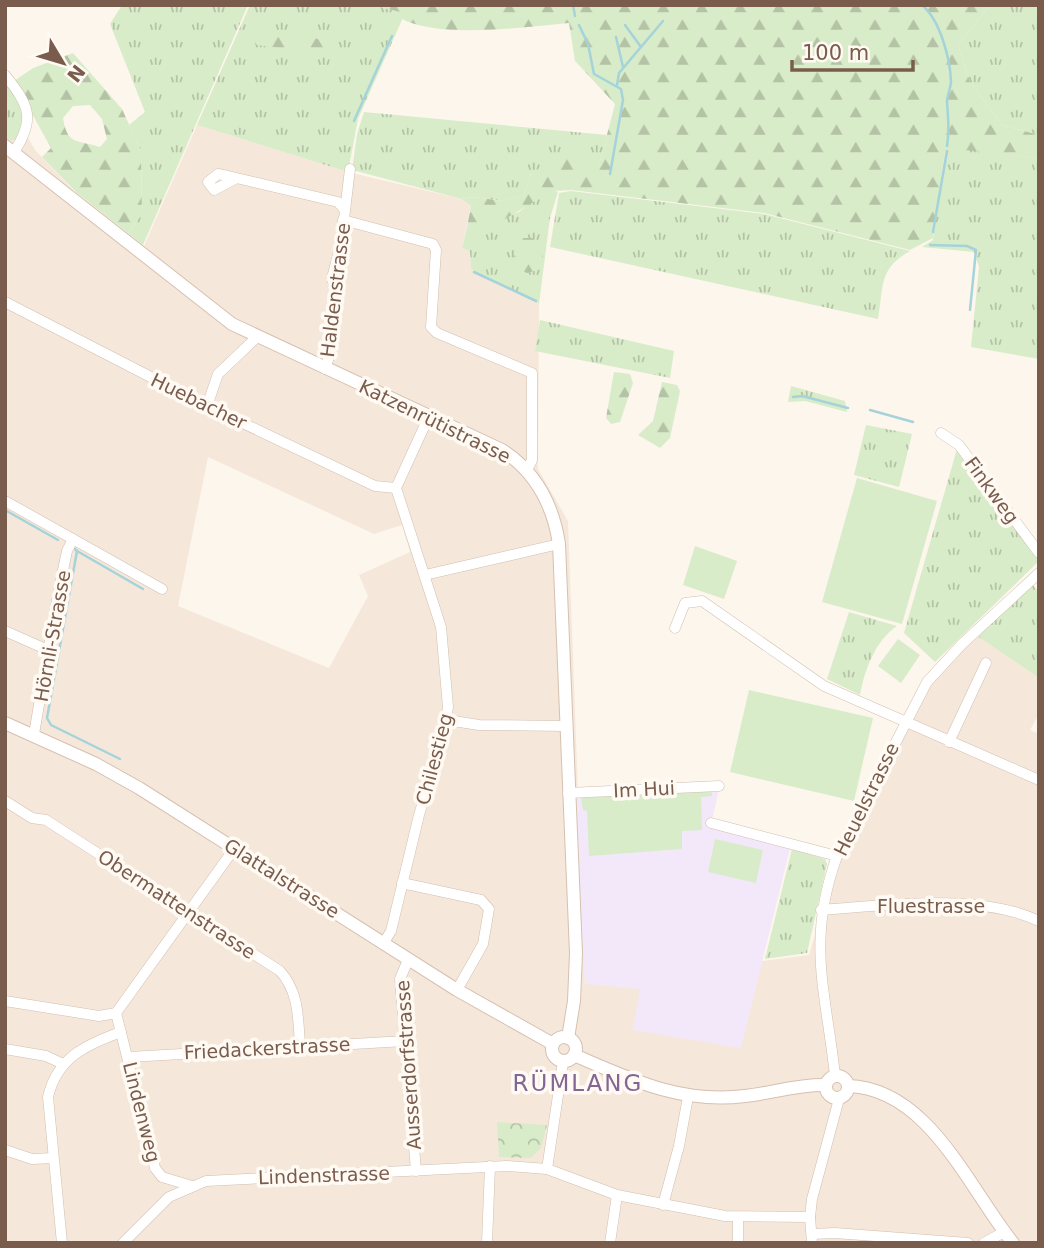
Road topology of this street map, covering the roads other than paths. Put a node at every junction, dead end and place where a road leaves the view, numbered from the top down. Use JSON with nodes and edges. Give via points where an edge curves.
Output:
{"nodes":[{"id":1,"x":5,"y":75,"type":"edge"},
{"id":2,"x":10,"y":149,"type":"edge"},
{"id":3,"x":350,"y":169,"type":"dead end"},
{"id":4,"x":235,"y":178,"type":"dead end"},
{"id":5,"x":344,"y":209,"type":"junction"},
{"id":6,"x":343,"y":220,"type":"junction"},
{"id":7,"x":5,"y":302,"type":"edge"},
{"id":8,"x":256,"y":338,"type":"junction"},
{"id":9,"x":325,"y":369,"type":"junction"},
{"id":10,"x":207,"y":407,"type":"junction"},
{"id":11,"x":429,"y":416,"type":"junction"},
{"id":12,"x":941,"y":433,"type":"dead end"},
{"id":13,"x":527,"y":470,"type":"junction"},
{"id":14,"x":396,"y":488,"type":"junction"},
{"id":15,"x":5,"y":501,"type":"edge"},
{"id":16,"x":73,"y":539,"type":"junction"},
{"id":17,"x":559,"y":544,"type":"junction"},
{"id":18,"x":1039,"y":553,"type":"edge"},
{"id":19,"x":1039,"y":573,"type":"edge"},
{"id":20,"x":425,"y":575,"type":"junction"},
{"id":21,"x":162,"y":589,"type":"dead end"},
{"id":22,"x":675,"y":628,"type":"dead end"},
{"id":23,"x":5,"y":631,"type":"edge"},
{"id":24,"x":48,"y":650,"type":"junction"},
{"id":25,"x":986,"y":663,"type":"dead end"},
{"id":26,"x":447,"y":720,"type":"junction"},
{"id":27,"x":5,"y":723,"type":"edge"},
{"id":28,"x":904,"y":723,"type":"junction"},
{"id":29,"x":565,"y":726,"type":"junction"},
{"id":30,"x":34,"y":734,"type":"junction"},
{"id":31,"x":949,"y":742,"type":"junction"},
{"id":32,"x":1039,"y":780,"type":"edge"},
{"id":33,"x":719,"y":786,"type":"dead end"},
{"id":34,"x":568,"y":793,"type":"junction"},
{"id":35,"x":5,"y":801,"type":"edge"},
{"id":36,"x":711,"y":823,"type":"dead end"},
{"id":37,"x":234,"y":849,"type":"junction"},
{"id":38,"x":837,"y":856,"type":"junction"},
{"id":39,"x":402,"y":883,"type":"junction"},
{"id":40,"x":821,"y":910,"type":"junction"},
{"id":41,"x":192,"y":912,"type":"junction"},
{"id":42,"x":1039,"y":921,"type":"edge"},
{"id":43,"x":383,"y":944,"type":"junction"},
{"id":44,"x":408,"y":960,"type":"junction"},
{"id":45,"x":457,"y":990,"type":"junction"},
{"id":46,"x":5,"y":1001,"type":"edge"},
{"id":47,"x":116,"y":1013,"type":"junction"},
{"id":48,"x":121,"y":1032,"type":"junction"},
{"id":49,"x":568,"y":1038,"type":"junction"},
{"id":50,"x":405,"y":1041,"type":"junction"},
{"id":51,"x":553,"y":1044,"type":"junction"},
{"id":52,"x":300,"y":1045,"type":"junction"},
{"id":53,"x":5,"y":1049,"type":"edge"},
{"id":54,"x":129,"y":1057,"type":"junction"},
{"id":55,"x":569,"y":1058,"type":"junction"},
{"id":56,"x":61,"y":1063,"type":"junction"},
{"id":57,"x":830,"y":1080,"type":"junction"},
{"id":58,"x":848,"y":1086,"type":"junction"},
{"id":59,"x":688,"y":1097,"type":"junction"},
{"id":60,"x":839,"y":1099,"type":"junction"},
{"id":61,"x":5,"y":1150,"type":"edge"},
{"id":62,"x":53,"y":1158,"type":"junction"},
{"id":63,"x":490,"y":1166,"type":"junction"},
{"id":64,"x":547,"y":1169,"type":"junction"},
{"id":65,"x":416,"y":1171,"type":"junction"},
{"id":66,"x":192,"y":1186,"type":"junction"},
{"id":67,"x":617,"y":1195,"type":"junction"},
{"id":68,"x":663,"y":1205,"type":"junction"},
{"id":69,"x":810,"y":1217,"type":"junction"},
{"id":70,"x":737,"y":1218,"type":"junction"},
{"id":71,"x":1004,"y":1232,"type":"junction"},
{"id":72,"x":812,"y":1238,"type":"edge"},
{"id":73,"x":865,"y":1239,"type":"edge"},
{"id":74,"x":62,"y":1243,"type":"edge"},
{"id":75,"x":123,"y":1243,"type":"edge"},
{"id":76,"x":487,"y":1243,"type":"edge"},
{"id":77,"x":610,"y":1243,"type":"edge"},
{"id":78,"x":738,"y":1243,"type":"edge"},
{"id":79,"x":968,"y":1243,"type":"edge"},
{"id":80,"x":984,"y":1243,"type":"edge"},
{"id":81,"x":1013,"y":1243,"type":"edge"}],
"edges":[{"from":1,"to":2,"type":"street","via":[[29,118],[28,128]]},
{"from":2,"to":8,"type":"street","name":"Katzenrütistrasse","via":[[208,308]]},
{"from":3,"to":5,"type":"street","name":"Haldenstrasse"},
{"from":4,"to":5,"type":"street","via":[[338,202]]},
{"from":5,"to":6,"type":"street","name":"Haldenstrasse"},
{"from":6,"to":9,"type":"street","name":"Haldenstrasse","via":[[332,278],[337,296]]},
{"from":6,"to":13,"type":"street","via":[[433,244],[431,327],[532,373],[532,460]]},
{"from":7,"to":10,"type":"street","name":"Huebacher"},
{"from":8,"to":9,"type":"street","name":"Katzenrütistrasse"},
{"from":8,"to":10,"type":"street","via":[[218,374]]},
{"from":9,"to":11,"type":"street","name":"Katzenrütistrasse"},
{"from":10,"to":14,"type":"street","name":"Huebacher","via":[[375,486]]},
{"from":11,"to":13,"type":"street","name":"Katzenrütistrasse","via":[[502,450]]},
{"from":11,"to":14,"type":"street"},
{"from":12,"to":18,"type":"street","name":"Finkweg","via":[[960,445]]},
{"from":13,"to":17,"type":"street","name":"Katzenrütistrasse","via":[[546,499]]},
{"from":14,"to":20,"type":"street","name":"Chilestieg"},
{"from":15,"to":16,"type":"street"},
{"from":16,"to":21,"type":"street"},
{"from":16,"to":24,"type":"street","name":"Hörnli-Strasse"},
{"from":17,"to":20,"type":"street"},
{"from":17,"to":29,"type":"street","name":"Katzenrütistrasse"},
{"from":19,"to":28,"type":"street","name":"Heuelstrasse","via":[[942,664]]},
{"from":20,"to":26,"type":"street","name":"Chilestieg","via":[[443,642]]},
{"from":22,"to":28,"type":"street","via":[[685,603],[702,601],[824,686]]},
{"from":23,"to":24,"type":"street"},
{"from":24,"to":30,"type":"street","name":"Hörnli-Strasse"},
{"from":25,"to":31,"type":"street"},
{"from":26,"to":29,"type":"street"},
{"from":26,"to":39,"type":"street","name":"Chilestieg"},
{"from":27,"to":30,"type":"street","name":"Glattalstrasse"},
{"from":28,"to":31,"type":"street"},
{"from":28,"to":38,"type":"street","name":"Heuelstrasse"},
{"from":29,"to":34,"type":"street","name":"Katzenrütistrasse"},
{"from":30,"to":37,"type":"street","name":"Glattalstrasse","via":[[139,788]]},
{"from":31,"to":32,"type":"street"},
{"from":33,"to":34,"type":"street","name":"Im Hui"},
{"from":34,"to":49,"type":"street","name":"Katzenrütistrasse","via":[[576,953]]},
{"from":35,"to":41,"type":"street","name":"Obermattenstrasse","via":[[32,818],[46,820]]},
{"from":36,"to":38,"type":"street"},
{"from":37,"to":41,"type":"street"},
{"from":37,"to":43,"type":"street","name":"Glattalstrasse"},
{"from":38,"to":40,"type":"street","name":"Heuelstrasse"},
{"from":39,"to":43,"type":"street","name":"Chilestieg","via":[[391,931]]},
{"from":39,"to":45,"type":"street","via":[[481,900],[489,909],[483,944]]},
{"from":40,"to":42,"type":"street","name":"Fluestrasse","via":[[981,905],[1011,909]]},
{"from":40,"to":57,"type":"street","name":"Heuelstrasse","via":[[819,970]]},
{"from":41,"to":47,"type":"street"},
{"from":41,"to":52,"type":"street","name":"Obermattenstrasse","via":[[289,981],[296,999]]},
{"from":43,"to":44,"type":"street","name":"Glattalstrasse"},
{"from":44,"to":45,"type":"street","name":"Glattalstrasse"},
{"from":44,"to":50,"type":"street","name":"Ausserdorfstrasse","via":[[400,979]]},
{"from":45,"to":51,"type":"street","name":"Glattalstrasse"},
{"from":46,"to":47,"type":"street","via":[[99,1016]]},
{"from":47,"to":48,"type":"street","name":"Lindenweg"},
{"from":48,"to":54,"type":"street","name":"Lindenweg"},
{"from":48,"to":56,"type":"street"},
{"from":49,"to":51,"type":"street"},
{"from":49,"to":55,"type":"street","via":[[576,1047]]},
{"from":50,"to":52,"type":"street","name":"Friedackerstrasse"},
{"from":50,"to":65,"type":"street","name":"Ausserdorfstrasse"},
{"from":51,"to":55,"type":"street","via":[[553,1056]]},
{"from":52,"to":54,"type":"street","name":"Friedackerstrasse"},
{"from":53,"to":56,"type":"street"},
{"from":54,"to":66,"type":"street","name":"Lindenweg","via":[[157,1173]]},
{"from":55,"to":59,"type":"street"},
{"from":55,"to":64,"type":"street"},
{"from":56,"to":62,"type":"street","via":[[48,1097]]},
{"from":57,"to":58,"type":"street","via":[[844,1078]]},
{"from":57,"to":59,"type":"street","via":[[748,1096]]},
{"from":57,"to":60,"type":"street","via":[[828,1095]]},
{"from":58,"to":60,"type":"street"},
{"from":58,"to":71,"type":"street","via":[[873,1088],[916,1113],[948,1150]]},
{"from":59,"to":68,"type":"street"},
{"from":60,"to":69,"type":"street"},
{"from":61,"to":62,"type":"street","via":[[32,1159]]},
{"from":62,"to":74,"type":"street"},
{"from":63,"to":64,"type":"street","name":"Lindenstrasse"},
{"from":63,"to":65,"type":"street","name":"Lindenstrasse"},
{"from":63,"to":76,"type":"street"},
{"from":64,"to":67,"type":"street","name":"Lindenstrasse"},
{"from":65,"to":66,"type":"street","name":"Lindenstrasse","via":[[227,1179]]},
{"from":66,"to":75,"type":"street","name":"Lindenstrasse","via":[[169,1196]]},
{"from":67,"to":68,"type":"street","name":"Lindenstrasse"},
{"from":67,"to":77,"type":"street"},
{"from":68,"to":70,"type":"street","name":"Lindenstrasse"},
{"from":69,"to":70,"type":"street","name":"Lindenstrasse"},
{"from":69,"to":72,"type":"street"},
{"from":70,"to":78,"type":"street"},
{"from":71,"to":80,"type":"street"},
{"from":71,"to":81,"type":"street"},
{"from":72,"to":73,"type":"street"},
{"from":73,"to":79,"type":"street"}]}
